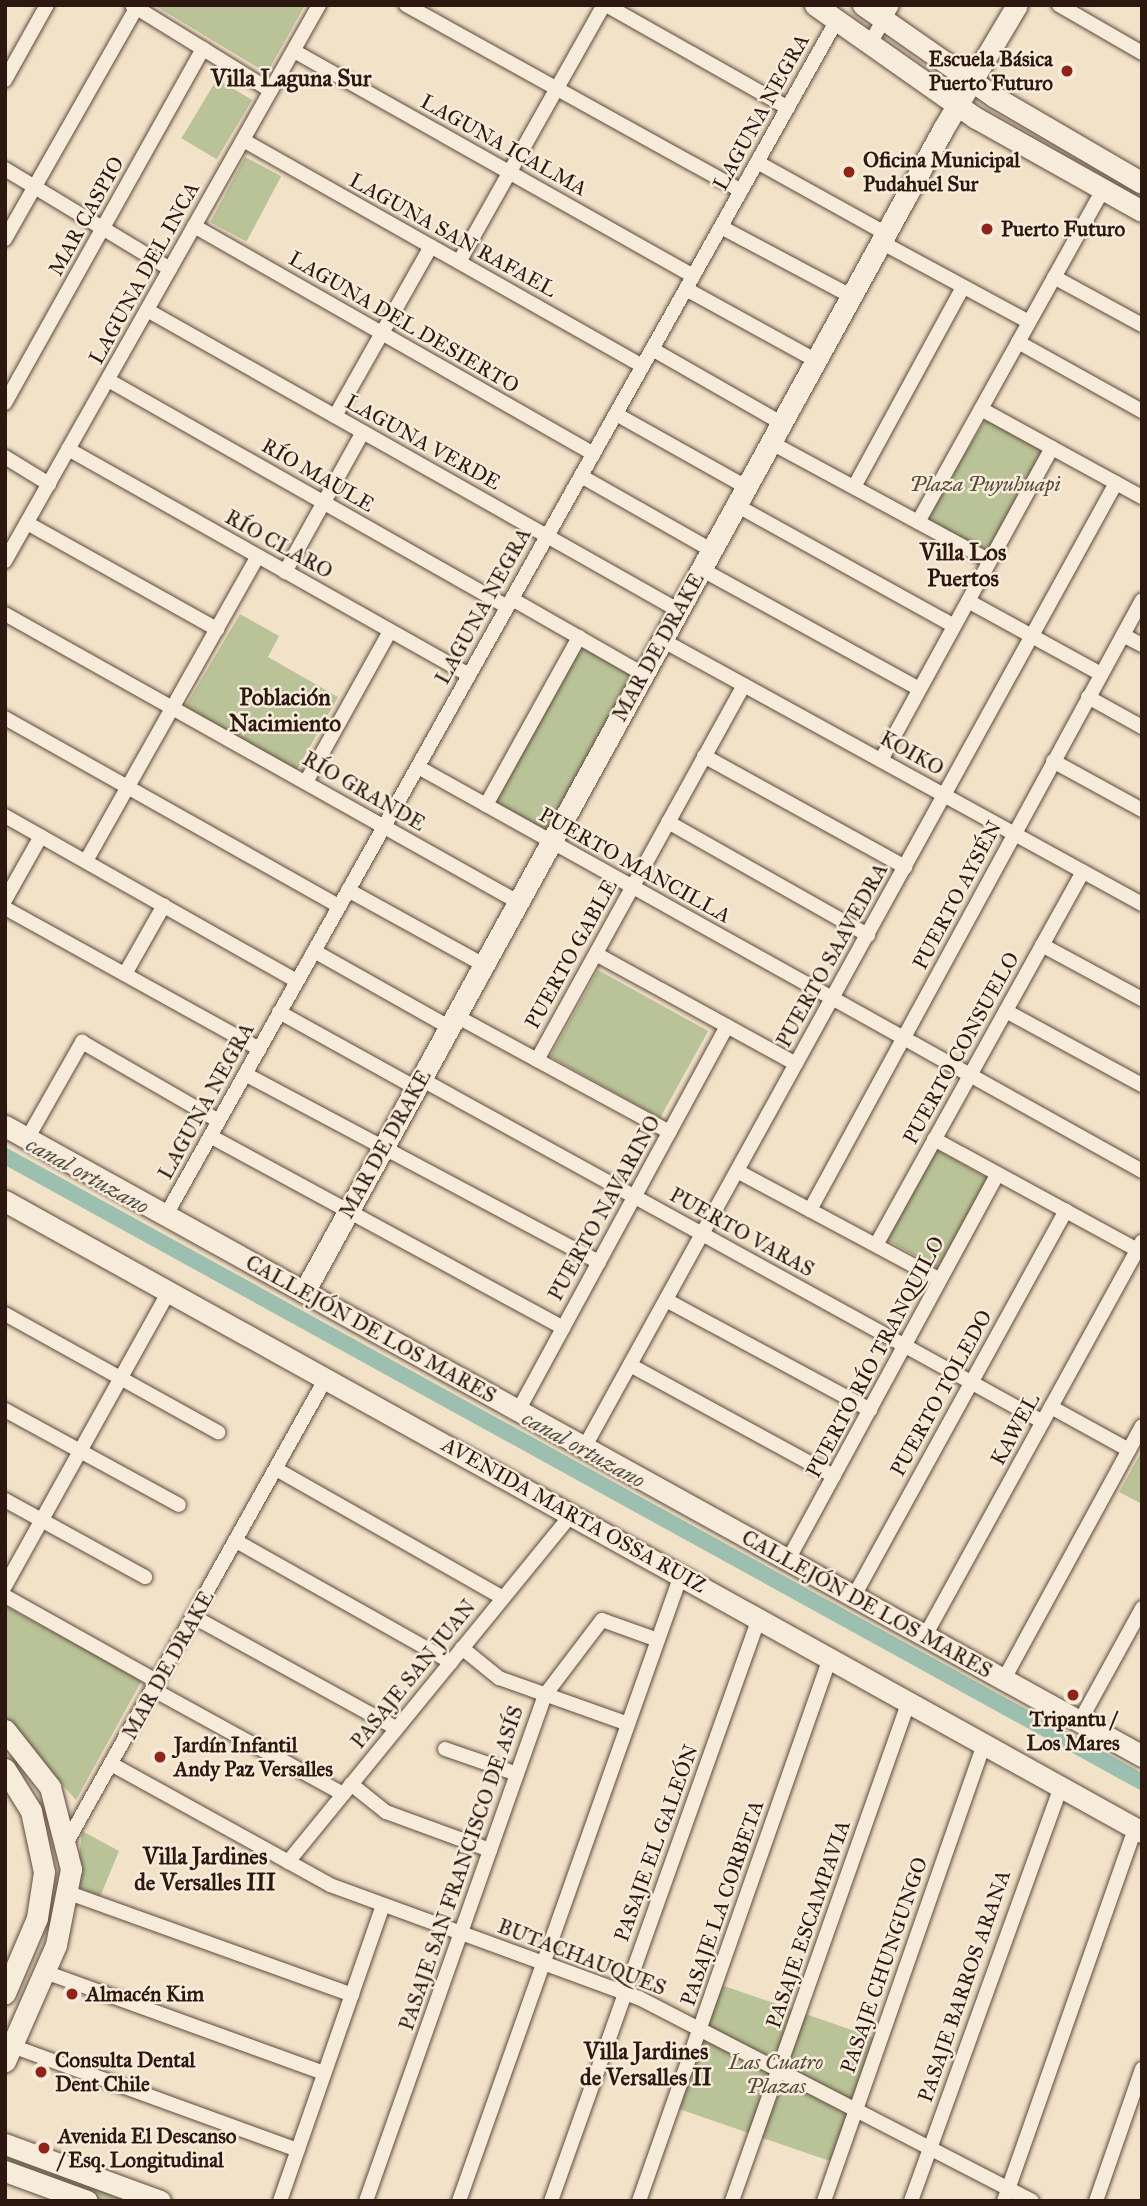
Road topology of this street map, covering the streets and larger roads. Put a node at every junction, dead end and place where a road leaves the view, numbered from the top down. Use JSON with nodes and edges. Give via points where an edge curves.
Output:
{"nodes":[{"id":1,"x":47,"y":5,"type":"edge"},
{"id":2,"x":319,"y":5,"type":"edge"},
{"id":3,"x":406,"y":5,"type":"edge"},
{"id":4,"x":605,"y":5,"type":"edge"},
{"id":5,"x":815,"y":5,"type":"edge"},
{"id":6,"x":863,"y":5,"type":"edge"},
{"id":7,"x":1017,"y":5,"type":"edge"},
{"id":8,"x":1059,"y":5,"type":"edge"},
{"id":9,"x":134,"y":6,"type":"edge"},
{"id":10,"x":888,"y":12,"type":"edge"},
{"id":11,"x":838,"y":18,"type":"junction"},
{"id":12,"x":872,"y":40,"type":"junction"},
{"id":13,"x":203,"y":49,"type":"junction"},
{"id":14,"x":293,"y":51,"type":"junction"},
{"id":15,"x":1142,"y":53,"type":"edge"},
{"id":16,"x":5,"y":80,"type":"edge"},
{"id":17,"x":973,"y":82,"type":"junction"},
{"id":18,"x":557,"y":89,"type":"junction"},
{"id":19,"x":271,"y":91,"type":"junction"},
{"id":20,"x":958,"y":106,"type":"junction"},
{"id":21,"x":788,"y":108,"type":"junction"},
{"id":22,"x":243,"y":140,"type":"junction"},
{"id":23,"x":757,"y":163,"type":"junction"},
{"id":24,"x":5,"y":169,"type":"edge"},
{"id":25,"x":510,"y":173,"type":"junction"},
{"id":26,"x":1142,"y":183,"type":"edge"},
{"id":27,"x":34,"y":187,"type":"junction"},
{"id":28,"x":1103,"y":189,"type":"junction"},
{"id":29,"x":741,"y":191,"type":"junction"},
{"id":30,"x":1142,"y":211,"type":"edge"},
{"id":31,"x":194,"y":226,"type":"junction"},
{"id":32,"x":721,"y":227,"type":"junction"},
{"id":33,"x":103,"y":228,"type":"junction"},
{"id":34,"x":883,"y":237,"type":"junction"},
{"id":35,"x":5,"y":239,"type":"edge"},
{"id":36,"x":431,"y":246,"type":"junction"},
{"id":37,"x":459,"y":262,"type":"junction"},
{"id":38,"x":170,"y":269,"type":"junction"},
{"id":39,"x":1054,"y":277,"type":"junction"},
{"id":40,"x":689,"y":283,"type":"junction"},
{"id":41,"x":963,"y":287,"type":"junction"},
{"id":42,"x":850,"y":296,"type":"junction"},
{"id":43,"x":147,"y":310,"type":"junction"},
{"id":44,"x":1029,"y":322,"type":"junction"},
{"id":45,"x":1142,"y":325,"type":"edge"},
{"id":46,"x":382,"y":333,"type":"junction"},
{"id":47,"x":1018,"y":342,"type":"junction"},
{"id":48,"x":652,"y":349,"type":"junction"},
{"id":49,"x":815,"y":360,"type":"junction"},
{"id":50,"x":643,"y":366,"type":"junction"},
{"id":51,"x":108,"y":380,"type":"junction"},
{"id":52,"x":5,"y":403,"type":"edge"},
{"id":53,"x":981,"y":409,"type":"junction"},
{"id":54,"x":1142,"y":411,"type":"edge"},
{"id":55,"x":616,"y":414,"type":"junction"},
{"id":56,"x":335,"y":416,"type":"junction"},
{"id":57,"x":781,"y":423,"type":"junction"},
{"id":58,"x":363,"y":432,"type":"junction"},
{"id":59,"x":771,"y":442,"type":"junction"},
{"id":60,"x":1052,"y":448,"type":"junction"},
{"id":61,"x":68,"y":449,"type":"junction"},
{"id":62,"x":593,"y":454,"type":"junction"},
{"id":63,"x":5,"y":457,"type":"edge"},
{"id":64,"x":581,"y":476,"type":"junction"},
{"id":65,"x":1116,"y":483,"type":"junction"},
{"id":66,"x":48,"y":484,"type":"junction"},
{"id":67,"x":854,"y":487,"type":"junction"},
{"id":68,"x":741,"y":496,"type":"junction"},
{"id":69,"x":1142,"y":497,"type":"edge"},
{"id":70,"x":324,"y":503,"type":"junction"},
{"id":71,"x":918,"y":522,"type":"junction"},
{"id":72,"x":27,"y":523,"type":"junction"},
{"id":73,"x":547,"y":536,"type":"junction"},
{"id":74,"x":711,"y":550,"type":"junction"},
{"id":75,"x":258,"y":556,"type":"junction"},
{"id":76,"x":6,"y":559,"type":"edge"},
{"id":77,"x":990,"y":562,"type":"junction"},
{"id":78,"x":701,"y":569,"type":"junction"},
{"id":79,"x":285,"y":572,"type":"junction"},
{"id":80,"x":1142,"y":600,"type":"edge"},
{"id":81,"x":968,"y":601,"type":"junction"},
{"id":82,"x":509,"y":603,"type":"junction"},
{"id":83,"x":678,"y":610,"type":"junction"},
{"id":84,"x":5,"y":614,"type":"edge"},
{"id":85,"x":954,"y":626,"type":"junction"},
{"id":86,"x":217,"y":629,"type":"junction"},
{"id":87,"x":390,"y":631,"type":"junction"},
{"id":88,"x":1122,"y":635,"type":"junction"},
{"id":89,"x":1033,"y":636,"type":"junction"},
{"id":90,"x":579,"y":637,"type":"junction"},
{"id":91,"x":662,"y":640,"type":"junction"},
{"id":92,"x":1142,"y":645,"type":"edge"},
{"id":93,"x":643,"y":674,"type":"junction"},
{"id":94,"x":1101,"y":674,"type":"junction"},
{"id":95,"x":469,"y":675,"type":"junction"},
{"id":96,"x":744,"y":685,"type":"junction"},
{"id":97,"x":919,"y":690,"type":"junction"},
{"id":98,"x":1088,"y":697,"type":"junction"},
{"id":99,"x":172,"y":708,"type":"junction"},
{"id":100,"x":5,"y":718,"type":"edge"},
{"id":101,"x":1142,"y":727,"type":"edge"},
{"id":102,"x":704,"y":756,"type":"junction"},
{"id":103,"x":881,"y":760,"type":"junction"},
{"id":104,"x":1053,"y":761,"type":"junction"},
{"id":105,"x":418,"y":766,"type":"junction"},
{"id":106,"x":306,"y":782,"type":"junction"},
{"id":107,"x":127,"y":787,"type":"junction"},
{"id":108,"x":945,"y":795,"type":"junction"},
{"id":109,"x":486,"y":805,"type":"junction"},
{"id":110,"x":1142,"y":810,"type":"edge"},
{"id":111,"x":5,"y":816,"type":"edge"},
{"id":112,"x":668,"y":822,"type":"junction"},
{"id":113,"x":384,"y":826,"type":"junction"},
{"id":114,"x":1013,"y":833,"type":"junction"},
{"id":115,"x":41,"y":836,"type":"junction"},
{"id":116,"x":551,"y":843,"type":"junction"},
{"id":117,"x":86,"y":861,"type":"junction"},
{"id":118,"x":905,"y":867,"type":"junction"},
{"id":119,"x":1083,"y":871,"type":"junction"},
{"id":120,"x":631,"y":888,"type":"junction"},
{"id":121,"x":348,"y":890,"type":"junction"},
{"id":122,"x":5,"y":900,"type":"edge"},
{"id":123,"x":518,"y":902,"type":"junction"},
{"id":124,"x":1142,"y":904,"type":"edge"},
{"id":125,"x":164,"y":905,"type":"junction"},
{"id":126,"x":339,"y":906,"type":"junction"},
{"id":127,"x":5,"y":908,"type":"edge"},
{"id":128,"x":868,"y":934,"type":"junction"},
{"id":129,"x":1042,"y":945,"type":"junction"},
{"id":130,"x":314,"y":951,"type":"junction"},
{"id":131,"x":596,"y":954,"type":"junction"},
{"id":132,"x":484,"y":965,"type":"junction"},
{"id":133,"x":125,"y":974,"type":"junction"},
{"id":134,"x":297,"y":981,"type":"junction"},
{"id":135,"x":832,"y":999,"type":"junction"},
{"id":136,"x":1142,"y":999,"type":"edge"},
{"id":137,"x":1006,"y":1011,"type":"junction"},
{"id":138,"x":279,"y":1012,"type":"junction"},
{"id":139,"x":452,"y":1022,"type":"junction"},
{"id":140,"x":727,"y":1026,"type":"junction"},
{"id":141,"x":903,"y":1039,"type":"junction"},
{"id":142,"x":259,"y":1049,"type":"junction"},
{"id":143,"x":537,"y":1060,"type":"junction"},
{"id":144,"x":796,"y":1064,"type":"junction"},
{"id":145,"x":245,"y":1074,"type":"junction"},
{"id":146,"x":970,"y":1075,"type":"junction"},
{"id":147,"x":419,"y":1083,"type":"junction"},
{"id":148,"x":1142,"y":1085,"type":"edge"},
{"id":149,"x":219,"y":1121,"type":"junction"},
{"id":150,"x":5,"y":1126,"type":"edge"},
{"id":151,"x":670,"y":1132,"type":"junction"},
{"id":152,"x":210,"y":1136,"type":"junction"},
{"id":153,"x":27,"y":1139,"type":"junction"},
{"id":154,"x":934,"y":1139,"type":"junction"},
{"id":155,"x":384,"y":1147,"type":"junction"},
{"id":156,"x":737,"y":1171,"type":"junction"},
{"id":157,"x":1142,"y":1171,"type":"edge"},
{"id":158,"x":998,"y":1174,"type":"junction"},
{"id":159,"x":634,"y":1197,"type":"junction"},
{"id":160,"x":5,"y":1201,"type":"edge"},
{"id":161,"x":349,"y":1210,"type":"junction"},
{"id":162,"x":810,"y":1210,"type":"junction"},
{"id":163,"x":1066,"y":1210,"type":"junction"},
{"id":164,"x":166,"y":1215,"type":"junction"},
{"id":165,"x":702,"y":1234,"type":"junction"},
{"id":166,"x":876,"y":1245,"type":"junction"},
{"id":167,"x":1140,"y":1246,"type":"edge"},
{"id":168,"x":598,"y":1262,"type":"junction"},
{"id":169,"x":940,"y":1280,"type":"junction"},
{"id":170,"x":169,"y":1291,"type":"junction"},
{"id":171,"x":304,"y":1292,"type":"junction"},
{"id":172,"x":666,"y":1300,"type":"junction"},
{"id":173,"x":5,"y":1314,"type":"edge"},
{"id":174,"x":563,"y":1328,"type":"junction"},
{"id":175,"x":905,"y":1346,"type":"junction"},
{"id":176,"x":630,"y":1366,"type":"junction"},
{"id":177,"x":121,"y":1378,"type":"junction"},
{"id":178,"x":326,"y":1378,"type":"junction"},
{"id":179,"x":971,"y":1383,"type":"junction"},
{"id":180,"x":1051,"y":1407,"type":"junction"},
{"id":181,"x":5,"y":1410,"type":"edge"},
{"id":182,"x":870,"y":1410,"type":"junction"},
{"id":183,"x":518,"y":1411,"type":"junction"},
{"id":184,"x":1043,"y":1422,"type":"junction"},
{"id":185,"x":1142,"y":1426,"type":"edge"},
{"id":186,"x":218,"y":1432,"type":"dead end"},
{"id":187,"x":584,"y":1448,"type":"junction"},
{"id":188,"x":1129,"y":1450,"type":"junction"},
{"id":189,"x":80,"y":1451,"type":"junction"},
{"id":190,"x":276,"y":1469,"type":"junction"},
{"id":191,"x":834,"y":1476,"type":"junction"},
{"id":192,"x":5,"y":1500,"type":"edge"},
{"id":193,"x":179,"y":1505,"type":"dead end"},
{"id":194,"x":572,"y":1514,"type":"junction"},
{"id":195,"x":42,"y":1520,"type":"junction"},
{"id":196,"x":236,"y":1541,"type":"junction"},
{"id":197,"x":788,"y":1560,"type":"junction"},
{"id":198,"x":681,"y":1575,"type":"junction"},
{"id":199,"x":145,"y":1577,"type":"dead end"},
{"id":200,"x":5,"y":1586,"type":"edge"},
{"id":201,"x":5,"y":1596,"type":"edge"},
{"id":202,"x":854,"y":1597,"type":"junction"},
{"id":203,"x":503,"y":1598,"type":"junction"},
{"id":204,"x":1142,"y":1608,"type":"edge"},
{"id":205,"x":194,"y":1618,"type":"junction"},
{"id":206,"x":759,"y":1618,"type":"junction"},
{"id":207,"x":925,"y":1636,"type":"junction"},
{"id":208,"x":658,"y":1640,"type":"junction"},
{"id":209,"x":462,"y":1648,"type":"junction"},
{"id":210,"x":830,"y":1658,"type":"junction"},
{"id":211,"x":451,"y":1661,"type":"junction"},
{"id":212,"x":1004,"y":1679,"type":"junction"},
{"id":213,"x":156,"y":1686,"type":"junction"},
{"id":214,"x":545,"y":1695,"type":"junction"},
{"id":215,"x":909,"y":1702,"type":"junction"},
{"id":216,"x":1080,"y":1721,"type":"junction"},
{"id":217,"x":628,"y":1724,"type":"junction"},
{"id":218,"x":396,"y":1728,"type":"junction"},
{"id":219,"x":5,"y":1730,"type":"edge"},
{"id":220,"x":985,"y":1744,"type":"junction"},
{"id":221,"x":445,"y":1749,"type":"dead end"},
{"id":222,"x":1142,"y":1756,"type":"edge"},
{"id":223,"x":113,"y":1765,"type":"junction"},
{"id":224,"x":5,"y":1769,"type":"edge"},
{"id":225,"x":517,"y":1774,"type":"junction"},
{"id":226,"x":1061,"y":1786,"type":"junction"},
{"id":227,"x":347,"y":1789,"type":"junction"},
{"id":228,"x":1138,"y":1830,"type":"edge"},
{"id":229,"x":68,"y":1840,"type":"junction"},
{"id":230,"x":490,"y":1850,"type":"junction"},
{"id":231,"x":288,"y":1862,"type":"junction"},
{"id":232,"x":69,"y":1893,"type":"junction"},
{"id":233,"x":383,"y":1905,"type":"junction"},
{"id":234,"x":461,"y":1933,"type":"junction"},
{"id":235,"x":543,"y":1963,"type":"junction"},
{"id":236,"x":45,"y":1972,"type":"junction"},
{"id":237,"x":5,"y":1993,"type":"edge"},
{"id":238,"x":625,"y":1993,"type":"junction"},
{"id":239,"x":352,"y":1995,"type":"junction"},
{"id":240,"x":700,"y":2029,"type":"junction"},
{"id":241,"x":8,"y":2054,"type":"edge"},
{"id":242,"x":1142,"y":2069,"type":"edge"},
{"id":243,"x":779,"y":2070,"type":"junction"},
{"id":244,"x":324,"y":2073,"type":"junction"},
{"id":245,"x":856,"y":2110,"type":"junction"},
{"id":246,"x":5,"y":2144,"type":"edge"},
{"id":247,"x":929,"y":2148,"type":"junction"},
{"id":248,"x":298,"y":2150,"type":"junction"},
{"id":249,"x":5,"y":2171,"type":"edge"},
{"id":250,"x":1007,"y":2195,"type":"edge"},
{"id":251,"x":87,"y":2201,"type":"edge"},
{"id":252,"x":160,"y":2201,"type":"edge"},
{"id":253,"x":280,"y":2201,"type":"edge"},
{"id":254,"x":366,"y":2201,"type":"edge"},
{"id":255,"x":459,"y":2201,"type":"edge"},
{"id":256,"x":551,"y":2201,"type":"edge"},
{"id":257,"x":639,"y":2201,"type":"edge"},
{"id":258,"x":732,"y":2201,"type":"edge"},
{"id":259,"x":824,"y":2201,"type":"edge"},
{"id":260,"x":911,"y":2201,"type":"edge"},
{"id":261,"x":1032,"y":2201,"type":"edge"},
{"id":262,"x":1097,"y":2201,"type":"edge"}],
"edges":[{"from":1,"to":16,"type":"street"},
{"from":2,"to":14,"type":"street","name":"LAGUNA DEL INCA"},
{"from":3,"to":18,"type":"street"},
{"from":4,"to":18,"type":"street"},
{"from":4,"to":21,"type":"street"},
{"from":5,"to":11,"type":"street"},
{"from":6,"to":10,"type":"street"},
{"from":7,"to":17,"type":"street","name":"MAR DE DRAKE"},
{"from":8,"to":15,"type":"street"},
{"from":9,"to":13,"type":"street"},
{"from":9,"to":27,"type":"street"},
{"from":10,"to":12,"type":"street"},
{"from":10,"to":17,"type":"street"},
{"from":11,"to":12,"type":"street"},
{"from":11,"to":21,"type":"street","name":"LAGUNA NEGRA"},
{"from":12,"to":20,"type":"street"},
{"from":13,"to":19,"type":"street"},
{"from":13,"to":33,"type":"street","name":"MAR CASPIO"},
{"from":14,"to":19,"type":"street","name":"LAGUNA DEL INCA"},
{"from":14,"to":25,"type":"street","name":"LAGUNA ICALMA"},
{"from":17,"to":20,"type":"street","name":"MAR DE DRAKE"},
{"from":17,"to":26,"type":"street"},
{"from":18,"to":25,"type":"street"},
{"from":18,"to":29,"type":"street"},
{"from":19,"to":22,"type":"street","name":"LAGUNA DEL INCA"},
{"from":20,"to":28,"type":"street"},
{"from":20,"to":34,"type":"street","name":"MAR DE DRAKE"},
{"from":21,"to":23,"type":"street","name":"LAGUNA NEGRA"},
{"from":22,"to":31,"type":"street","name":"LAGUNA DEL INCA"},
{"from":22,"to":36,"type":"street","name":"LAGUNA SAN RAFAEL"},
{"from":23,"to":29,"type":"street","name":"LAGUNA NEGRA"},
{"from":23,"to":34,"type":"street"},
{"from":24,"to":27,"type":"street"},
{"from":25,"to":37,"type":"street"},
{"from":25,"to":40,"type":"street","name":"LAGUNA ICALMA"},
{"from":27,"to":33,"type":"street"},
{"from":27,"to":35,"type":"street"},
{"from":28,"to":30,"type":"street"},
{"from":28,"to":39,"type":"street"},
{"from":29,"to":32,"type":"street","name":"LAGUNA NEGRA"},
{"from":31,"to":38,"type":"street","name":"LAGUNA DEL INCA"},
{"from":31,"to":46,"type":"street","name":"LAGUNA DEL DESIERTO"},
{"from":32,"to":40,"type":"street","name":"LAGUNA NEGRA"},
{"from":32,"to":42,"type":"street"},
{"from":33,"to":38,"type":"street"},
{"from":33,"to":52,"type":"street","name":"MAR CASPIO"},
{"from":34,"to":41,"type":"street"},
{"from":34,"to":42,"type":"street","name":"MAR DE DRAKE"},
{"from":36,"to":37,"type":"street","name":"LAGUNA SAN RAFAEL"},
{"from":36,"to":46,"type":"street"},
{"from":37,"to":50,"type":"street","name":"LAGUNA SAN RAFAEL"},
{"from":38,"to":43,"type":"street","name":"LAGUNA DEL INCA"},
{"from":39,"to":44,"type":"street"},
{"from":39,"to":45,"type":"street"},
{"from":40,"to":48,"type":"street","name":"LAGUNA NEGRA"},
{"from":40,"to":49,"type":"street","name":"LAGUNA ICALMA"},
{"from":41,"to":44,"type":"street"},
{"from":41,"to":67,"type":"street"},
{"from":42,"to":49,"type":"street","name":"MAR DE DRAKE"},
{"from":43,"to":51,"type":"street","name":"LAGUNA DEL INCA"},
{"from":43,"to":56,"type":"street","name":"LAGUNA VERDE"},
{"from":44,"to":47,"type":"street"},
{"from":46,"to":56,"type":"street"},
{"from":46,"to":62,"type":"street","name":"LAGUNA DEL DESIERTO"},
{"from":47,"to":53,"type":"street"},
{"from":47,"to":54,"type":"street"},
{"from":48,"to":50,"type":"street","name":"LAGUNA NEGRA"},
{"from":48,"to":57,"type":"street"},
{"from":49,"to":57,"type":"street","name":"MAR DE DRAKE"},
{"from":50,"to":55,"type":"street","name":"LAGUNA NEGRA"},
{"from":51,"to":61,"type":"street","name":"LAGUNA DEL INCA"},
{"from":51,"to":70,"type":"street","name":"RÍO MAULE"},
{"from":53,"to":60,"type":"street"},
{"from":53,"to":71,"type":"street"},
{"from":55,"to":62,"type":"street","name":"LAGUNA NEGRA"},
{"from":55,"to":68,"type":"street"},
{"from":56,"to":58,"type":"street","name":"LAGUNA VERDE"},
{"from":57,"to":59,"type":"street","name":"MAR DE DRAKE"},
{"from":58,"to":70,"type":"street"},
{"from":58,"to":73,"type":"street","name":"LAGUNA VERDE"},
{"from":59,"to":67,"type":"street"},
{"from":59,"to":68,"type":"street","name":"MAR DE DRAKE"},
{"from":60,"to":65,"type":"street"},
{"from":60,"to":77,"type":"street"},
{"from":61,"to":66,"type":"street","name":"LAGUNA DEL INCA"},
{"from":61,"to":75,"type":"street","name":"RÍO CLARO"},
{"from":62,"to":64,"type":"street","name":"LAGUNA NEGRA"},
{"from":63,"to":66,"type":"street"},
{"from":64,"to":73,"type":"street","name":"LAGUNA NEGRA"},
{"from":64,"to":74,"type":"street"},
{"from":65,"to":69,"type":"street"},
{"from":65,"to":89,"type":"street","name":"PUERTO SAAVEDRA"},
{"from":66,"to":72,"type":"street","name":"LAGUNA DEL INCA"},
{"from":67,"to":71,"type":"street"},
{"from":68,"to":74,"type":"street","name":"MAR DE DRAKE"},
{"from":68,"to":85,"type":"street"},
{"from":70,"to":79,"type":"street"},
{"from":70,"to":82,"type":"street","name":"RÍO MAULE"},
{"from":71,"to":77,"type":"street"},
{"from":72,"to":76,"type":"street","name":"LAGUNA DEL INCA"},
{"from":72,"to":86,"type":"street"},
{"from":73,"to":82,"type":"street","name":"LAGUNA NEGRA"},
{"from":73,"to":83,"type":"street","name":"LAGUNA VERDE"},
{"from":74,"to":78,"type":"street","name":"MAR DE DRAKE"},
{"from":75,"to":79,"type":"street","name":"RÍO CLARO"},
{"from":75,"to":86,"type":"street"},
{"from":77,"to":81,"type":"street"},
{"from":78,"to":83,"type":"street","name":"MAR DE DRAKE"},
{"from":78,"to":97,"type":"street"},
{"from":79,"to":87,"type":"street","name":"RÍO CLARO"},
{"from":80,"to":88,"type":"street","name":"PUERTO AYSÉN"},
{"from":81,"to":85,"type":"street"},
{"from":81,"to":89,"type":"street"},
{"from":82,"to":90,"type":"street","name":"RÍO MAULE"},
{"from":82,"to":95,"type":"street","name":"LAGUNA NEGRA"},
{"from":83,"to":91,"type":"street","name":"MAR DE DRAKE"},
{"from":84,"to":99,"type":"street","name":"RÍO GRANDE"},
{"from":85,"to":97,"type":"street"},
{"from":86,"to":99,"type":"street"},
{"from":87,"to":95,"type":"street","name":"RÍO CLARO"},
{"from":87,"to":106,"type":"street"},
{"from":88,"to":92,"type":"street"},
{"from":88,"to":94,"type":"street","name":"PUERTO AYSÉN"},
{"from":89,"to":94,"type":"street"},
{"from":89,"to":108,"type":"street","name":"PUERTO SAAVEDRA"},
{"from":90,"to":93,"type":"street","name":"RÍO MAULE"},
{"from":90,"to":109,"type":"street"},
{"from":91,"to":93,"type":"street","name":"MAR DE DRAKE"},
{"from":91,"to":96,"type":"street","name":"KOIKO"},
{"from":93,"to":116,"type":"street","name":"MAR DE DRAKE"},
{"from":94,"to":98,"type":"street","name":"PUERTO AYSÉN"},
{"from":95,"to":105,"type":"street","name":"LAGUNA NEGRA"},
{"from":96,"to":102,"type":"street","name":"PUERTO GABLE"},
{"from":96,"to":103,"type":"street","name":"KOIKO"},
{"from":97,"to":103,"type":"street"},
{"from":98,"to":101,"type":"street"},
{"from":98,"to":104,"type":"street","name":"PUERTO AYSÉN"},
{"from":99,"to":106,"type":"street","name":"RÍO GRANDE"},
{"from":99,"to":107,"type":"street"},
{"from":100,"to":107,"type":"street"},
{"from":102,"to":112,"type":"street","name":"PUERTO GABLE"},
{"from":102,"to":118,"type":"street"},
{"from":103,"to":108,"type":"street","name":"KOIKO"},
{"from":104,"to":110,"type":"street"},
{"from":104,"to":114,"type":"street","name":"PUERTO AYSÉN"},
{"from":105,"to":109,"type":"street","name":"PUERTO MANCILLA"},
{"from":105,"to":113,"type":"street","name":"LAGUNA NEGRA"},
{"from":106,"to":113,"type":"street","name":"RÍO GRANDE"},
{"from":107,"to":117,"type":"street"},
{"from":107,"to":126,"type":"street"},
{"from":108,"to":114,"type":"street","name":"KOIKO"},
{"from":108,"to":118,"type":"street","name":"PUERTO SAAVEDRA"},
{"from":109,"to":116,"type":"street","name":"PUERTO MANCILLA"},
{"from":111,"to":115,"type":"street"},
{"from":112,"to":120,"type":"street","name":"PUERTO GABLE"},
{"from":112,"to":128,"type":"street"},
{"from":113,"to":121,"type":"street","name":"LAGUNA NEGRA"},
{"from":113,"to":123,"type":"street","name":"RÍO GRANDE"},
{"from":114,"to":119,"type":"street","name":"KOIKO"},
{"from":114,"to":141,"type":"street","name":"PUERTO AYSÉN"},
{"from":115,"to":117,"type":"street"},
{"from":115,"to":122,"type":"street"},
{"from":116,"to":120,"type":"street","name":"PUERTO MANCILLA"},
{"from":116,"to":123,"type":"street","name":"MAR DE DRAKE"},
{"from":117,"to":125,"type":"street"},
{"from":118,"to":128,"type":"street","name":"PUERTO SAAVEDRA"},
{"from":119,"to":124,"type":"street","name":"KOIKO"},
{"from":119,"to":129,"type":"street","name":"PUERTO CONSUELO"},
{"from":120,"to":131,"type":"street","name":"PUERTO GABLE"},
{"from":120,"to":135,"type":"street","name":"PUERTO MANCILLA"},
{"from":121,"to":126,"type":"street","name":"LAGUNA NEGRA"},
{"from":121,"to":132,"type":"street"},
{"from":123,"to":132,"type":"street","name":"MAR DE DRAKE"},
{"from":125,"to":133,"type":"street"},
{"from":125,"to":134,"type":"street"},
{"from":126,"to":130,"type":"street","name":"LAGUNA NEGRA"},
{"from":127,"to":133,"type":"street"},
{"from":128,"to":135,"type":"street","name":"PUERTO SAAVEDRA"},
{"from":129,"to":136,"type":"street"},
{"from":129,"to":137,"type":"street","name":"PUERTO CONSUELO"},
{"from":130,"to":134,"type":"street","name":"LAGUNA NEGRA"},
{"from":130,"to":139,"type":"street"},
{"from":131,"to":140,"type":"street"},
{"from":131,"to":143,"type":"street","name":"PUERTO GABLE"},
{"from":132,"to":139,"type":"street","name":"MAR DE DRAKE"},
{"from":133,"to":142,"type":"street"},
{"from":134,"to":138,"type":"street","name":"LAGUNA NEGRA"},
{"from":135,"to":141,"type":"street","name":"PUERTO MANCILLA"},
{"from":135,"to":144,"type":"street","name":"PUERTO SAAVEDRA"},
{"from":137,"to":146,"type":"street","name":"PUERTO CONSUELO"},
{"from":137,"to":148,"type":"street"},
{"from":138,"to":142,"type":"street","name":"LAGUNA NEGRA"},
{"from":138,"to":147,"type":"street","name":"PUERTO VARAS"},
{"from":139,"to":143,"type":"street"},
{"from":139,"to":147,"type":"street","name":"MAR DE DRAKE"},
{"from":140,"to":144,"type":"street"},
{"from":140,"to":151,"type":"street","name":"PUERTO NAVARINO"},
{"from":141,"to":146,"type":"street","name":"PUERTO MANCILLA"},
{"from":141,"to":162,"type":"street","name":"PUERTO AYSÉN"},
{"from":142,"to":145,"type":"street","name":"LAGUNA NEGRA"},
{"from":143,"to":151,"type":"street"},
{"from":144,"to":156,"type":"street","name":"PUERTO SAAVEDRA"},
{"from":145,"to":149,"type":"street","name":"LAGUNA NEGRA"},
{"from":145,"to":155,"type":"street"},
{"from":146,"to":154,"type":"street","name":"PUERTO CONSUELO"},
{"from":146,"to":157,"type":"street","name":"PUERTO MANCILLA"},
{"from":147,"to":155,"type":"street","name":"MAR DE DRAKE"},
{"from":147,"to":159,"type":"street","name":"PUERTO VARAS"},
{"from":149,"to":152,"type":"street","name":"LAGUNA NEGRA"},
{"from":149,"to":153,"type":"street","via":[[82,1042]]},
{"from":150,"to":153,"type":"street","name":"CALLEJÓN DE LOS MARES"},
{"from":151,"to":159,"type":"street","name":"PUERTO NAVARINO"},
{"from":152,"to":161,"type":"street"},
{"from":152,"to":164,"type":"street","name":"LAGUNA NEGRA"},
{"from":153,"to":164,"type":"street","name":"CALLEJÓN DE LOS MARES"},
{"from":154,"to":158,"type":"street"},
{"from":154,"to":166,"type":"street","name":"PUERTO CONSUELO"},
{"from":155,"to":161,"type":"street","name":"MAR DE DRAKE"},
{"from":155,"to":168,"type":"street"},
{"from":156,"to":162,"type":"street"},
{"from":156,"to":165,"type":"street","name":"PUERTO SAAVEDRA"},
{"from":158,"to":163,"type":"street"},
{"from":158,"to":169,"type":"street","name":"PUERTO RÍO TRANQUILO"},
{"from":159,"to":165,"type":"street","name":"PUERTO VARAS"},
{"from":159,"to":168,"type":"street","name":"PUERTO NAVARINO"},
{"from":160,"to":170,"type":"street","name":"AVENIDA MARTA OSSA RUIZ"},
{"from":161,"to":171,"type":"street","name":"MAR DE DRAKE"},
{"from":161,"to":174,"type":"street"},
{"from":162,"to":166,"type":"street"},
{"from":163,"to":167,"type":"street"},
{"from":163,"to":179,"type":"street","name":"PUERTO TOLEDO"},
{"from":164,"to":171,"type":"street","name":"CALLEJÓN DE LOS MARES"},
{"from":165,"to":172,"type":"street","name":"PUERTO SAAVEDRA"},
{"from":165,"to":175,"type":"street","name":"PUERTO VARAS"},
{"from":166,"to":169,"type":"street"},
{"from":167,"to":180,"type":"street","name":"KAWEL"},
{"from":168,"to":174,"type":"street","name":"PUERTO NAVARINO"},
{"from":169,"to":175,"type":"street","name":"PUERTO RÍO TRANQUILO"},
{"from":170,"to":177,"type":"street"},
{"from":170,"to":178,"type":"street","name":"AVENIDA MARTA OSSA RUIZ"},
{"from":171,"to":183,"type":"street","name":"CALLEJÓN DE LOS MARES"},
{"from":172,"to":176,"type":"street","name":"PUERTO SAAVEDRA"},
{"from":172,"to":182,"type":"street"},
{"from":173,"to":177,"type":"street"},
{"from":174,"to":183,"type":"street","name":"PUERTO NAVARINO"},
{"from":175,"to":179,"type":"street","name":"PUERTO VARAS"},
{"from":175,"to":182,"type":"street","name":"PUERTO RÍO TRANQUILO"},
{"from":176,"to":187,"type":"street","name":"PUERTO SAAVEDRA"},
{"from":176,"to":191,"type":"street"},
{"from":177,"to":186,"type":"street"},
{"from":177,"to":189,"type":"street"},
{"from":178,"to":190,"type":"street","name":"MAR DE DRAKE"},
{"from":178,"to":194,"type":"street","name":"AVENIDA MARTA OSSA RUIZ"},
{"from":179,"to":184,"type":"street","name":"PUERTO VARAS"},
{"from":179,"to":202,"type":"street","name":"PUERTO TOLEDO"},
{"from":180,"to":184,"type":"street","name":"KAWEL"},
{"from":180,"to":188,"type":"street"},
{"from":181,"to":189,"type":"street"},
{"from":182,"to":191,"type":"street","name":"PUERTO RÍO TRANQUILO"},
{"from":183,"to":187,"type":"street","name":"CALLEJÓN DE LOS MARES"},
{"from":184,"to":207,"type":"street","name":"KAWEL"},
{"from":185,"to":188,"type":"street"},
{"from":187,"to":197,"type":"street","name":"CALLEJÓN DE LOS MARES"},
{"from":188,"to":212,"type":"street"},
{"from":189,"to":193,"type":"street"},
{"from":189,"to":195,"type":"street"},
{"from":190,"to":196,"type":"street","name":"MAR DE DRAKE"},
{"from":190,"to":203,"type":"street"},
{"from":191,"to":197,"type":"street","name":"PUERTO RÍO TRANQUILO"},
{"from":192,"to":195,"type":"street"},
{"from":194,"to":198,"type":"street","name":"AVENIDA MARTA OSSA RUIZ"},
{"from":194,"to":203,"type":"street","name":"PASAJE SAN JUAN"},
{"from":195,"to":199,"type":"street"},
{"from":195,"to":200,"type":"street"},
{"from":196,"to":205,"type":"street","name":"MAR DE DRAKE"},
{"from":196,"to":211,"type":"street"},
{"from":197,"to":202,"type":"street","name":"CALLEJÓN DE LOS MARES"},
{"from":198,"to":206,"type":"street","name":"AVENIDA MARTA OSSA RUIZ"},
{"from":198,"to":208,"type":"street"},
{"from":201,"to":213,"type":"street"},
{"from":202,"to":207,"type":"street","name":"CALLEJÓN DE LOS MARES"},
{"from":203,"to":209,"type":"street","name":"PASAJE SAN JUAN"},
{"from":204,"to":216,"type":"street"},
{"from":205,"to":213,"type":"street","name":"MAR DE DRAKE"},
{"from":205,"to":218,"type":"street"},
{"from":206,"to":210,"type":"street","name":"AVENIDA MARTA OSSA RUIZ"},
{"from":206,"to":238,"type":"street","name":"PASAJE EL GALEÓN"},
{"from":207,"to":212,"type":"street","name":"CALLEJÓN DE LOS MARES"},
{"from":208,"to":214,"type":"street","name":"PASAJE SAN FRANCISCO DE ASÍS","via":[[602,1620]]},
{"from":208,"to":217,"type":"street"},
{"from":209,"to":211,"type":"street","name":"PASAJE SAN JUAN"},
{"from":209,"to":214,"type":"street","via":[[499,1678]]},
{"from":210,"to":215,"type":"street","name":"AVENIDA MARTA OSSA RUIZ"},
{"from":210,"to":240,"type":"street","name":"PASAJE LA CORBETA"},
{"from":211,"to":218,"type":"street","name":"PASAJE SAN JUAN"},
{"from":212,"to":216,"type":"street","name":"CALLEJÓN DE LOS MARES"},
{"from":213,"to":223,"type":"street","name":"MAR DE DRAKE"},
{"from":213,"to":227,"type":"street"},
{"from":214,"to":217,"type":"street"},
{"from":214,"to":225,"type":"street","name":"PASAJE SAN FRANCISCO DE ASÍS"},
{"from":215,"to":220,"type":"street","name":"AVENIDA MARTA OSSA RUIZ"},
{"from":215,"to":243,"type":"street","name":"PASAJE ESCAMPAVIA"},
{"from":216,"to":222,"type":"street","name":"CALLEJÓN DE LOS MARES"},
{"from":217,"to":235,"type":"street"},
{"from":218,"to":227,"type":"street","name":"PASAJE SAN JUAN"},
{"from":219,"to":229,"type":"street","via":[[42,1772]]},
{"from":220,"to":226,"type":"street","name":"AVENIDA MARTA OSSA RUIZ"},
{"from":220,"to":245,"type":"street","name":"PASAJE CHUNGUNGO"},
{"from":221,"to":225,"type":"street"},
{"from":223,"to":229,"type":"street","name":"MAR DE DRAKE"},
{"from":223,"to":231,"type":"street","name":"BUTACHAUQUES"},
{"from":224,"to":237,"type":"street","via":[[34,1818],[44,1872],[37,1918]]},
{"from":225,"to":230,"type":"street","name":"PASAJE SAN FRANCISCO DE ASÍS"},
{"from":226,"to":228,"type":"street","name":"AVENIDA MARTA OSSA RUIZ"},
{"from":226,"to":247,"type":"street","name":"PASAJE BARROS ARANA"},
{"from":227,"to":230,"type":"street","via":[[386,1812]]},
{"from":227,"to":231,"type":"street","name":"PASAJE SAN JUAN"},
{"from":228,"to":250,"type":"street"},
{"from":229,"to":232,"type":"street"},
{"from":230,"to":234,"type":"street","name":"PASAJE SAN FRANCISCO DE ASÍS"},
{"from":231,"to":233,"type":"street","name":"BUTACHAUQUES"},
{"from":232,"to":236,"type":"street"},
{"from":232,"to":239,"type":"street"},
{"from":233,"to":234,"type":"street","name":"BUTACHAUQUES"},
{"from":233,"to":239,"type":"street"},
{"from":234,"to":235,"type":"street","name":"BUTACHAUQUES"},
{"from":234,"to":254,"type":"street","name":"PASAJE SAN FRANCISCO DE ASÍS"},
{"from":235,"to":238,"type":"street","name":"BUTACHAUQUES"},
{"from":235,"to":255,"type":"street"},
{"from":236,"to":241,"type":"street"},
{"from":236,"to":244,"type":"street"},
{"from":238,"to":240,"type":"street","name":"BUTACHAUQUES"},
{"from":238,"to":256,"type":"street","name":"PASAJE EL GALEÓN"},
{"from":239,"to":244,"type":"street"},
{"from":240,"to":243,"type":"street","name":"BUTACHAUQUES"},
{"from":240,"to":257,"type":"street","name":"PASAJE LA CORBETA"},
{"from":241,"to":248,"type":"street"},
{"from":242,"to":262,"type":"street"},
{"from":243,"to":245,"type":"street","name":"BUTACHAUQUES"},
{"from":243,"to":258,"type":"street","name":"PASAJE ESCAMPAVIA"},
{"from":244,"to":248,"type":"street"},
{"from":245,"to":247,"type":"street","name":"BUTACHAUQUES"},
{"from":245,"to":259,"type":"street","name":"PASAJE CHUNGUNGO"},
{"from":246,"to":252,"type":"street"},
{"from":247,"to":250,"type":"street","name":"BUTACHAUQUES"},
{"from":247,"to":260,"type":"street","name":"PASAJE BARROS ARANA"},
{"from":248,"to":253,"type":"street"},
{"from":249,"to":251,"type":"street"},
{"from":250,"to":261,"type":"street","name":"BUTACHAUQUES"}]}
